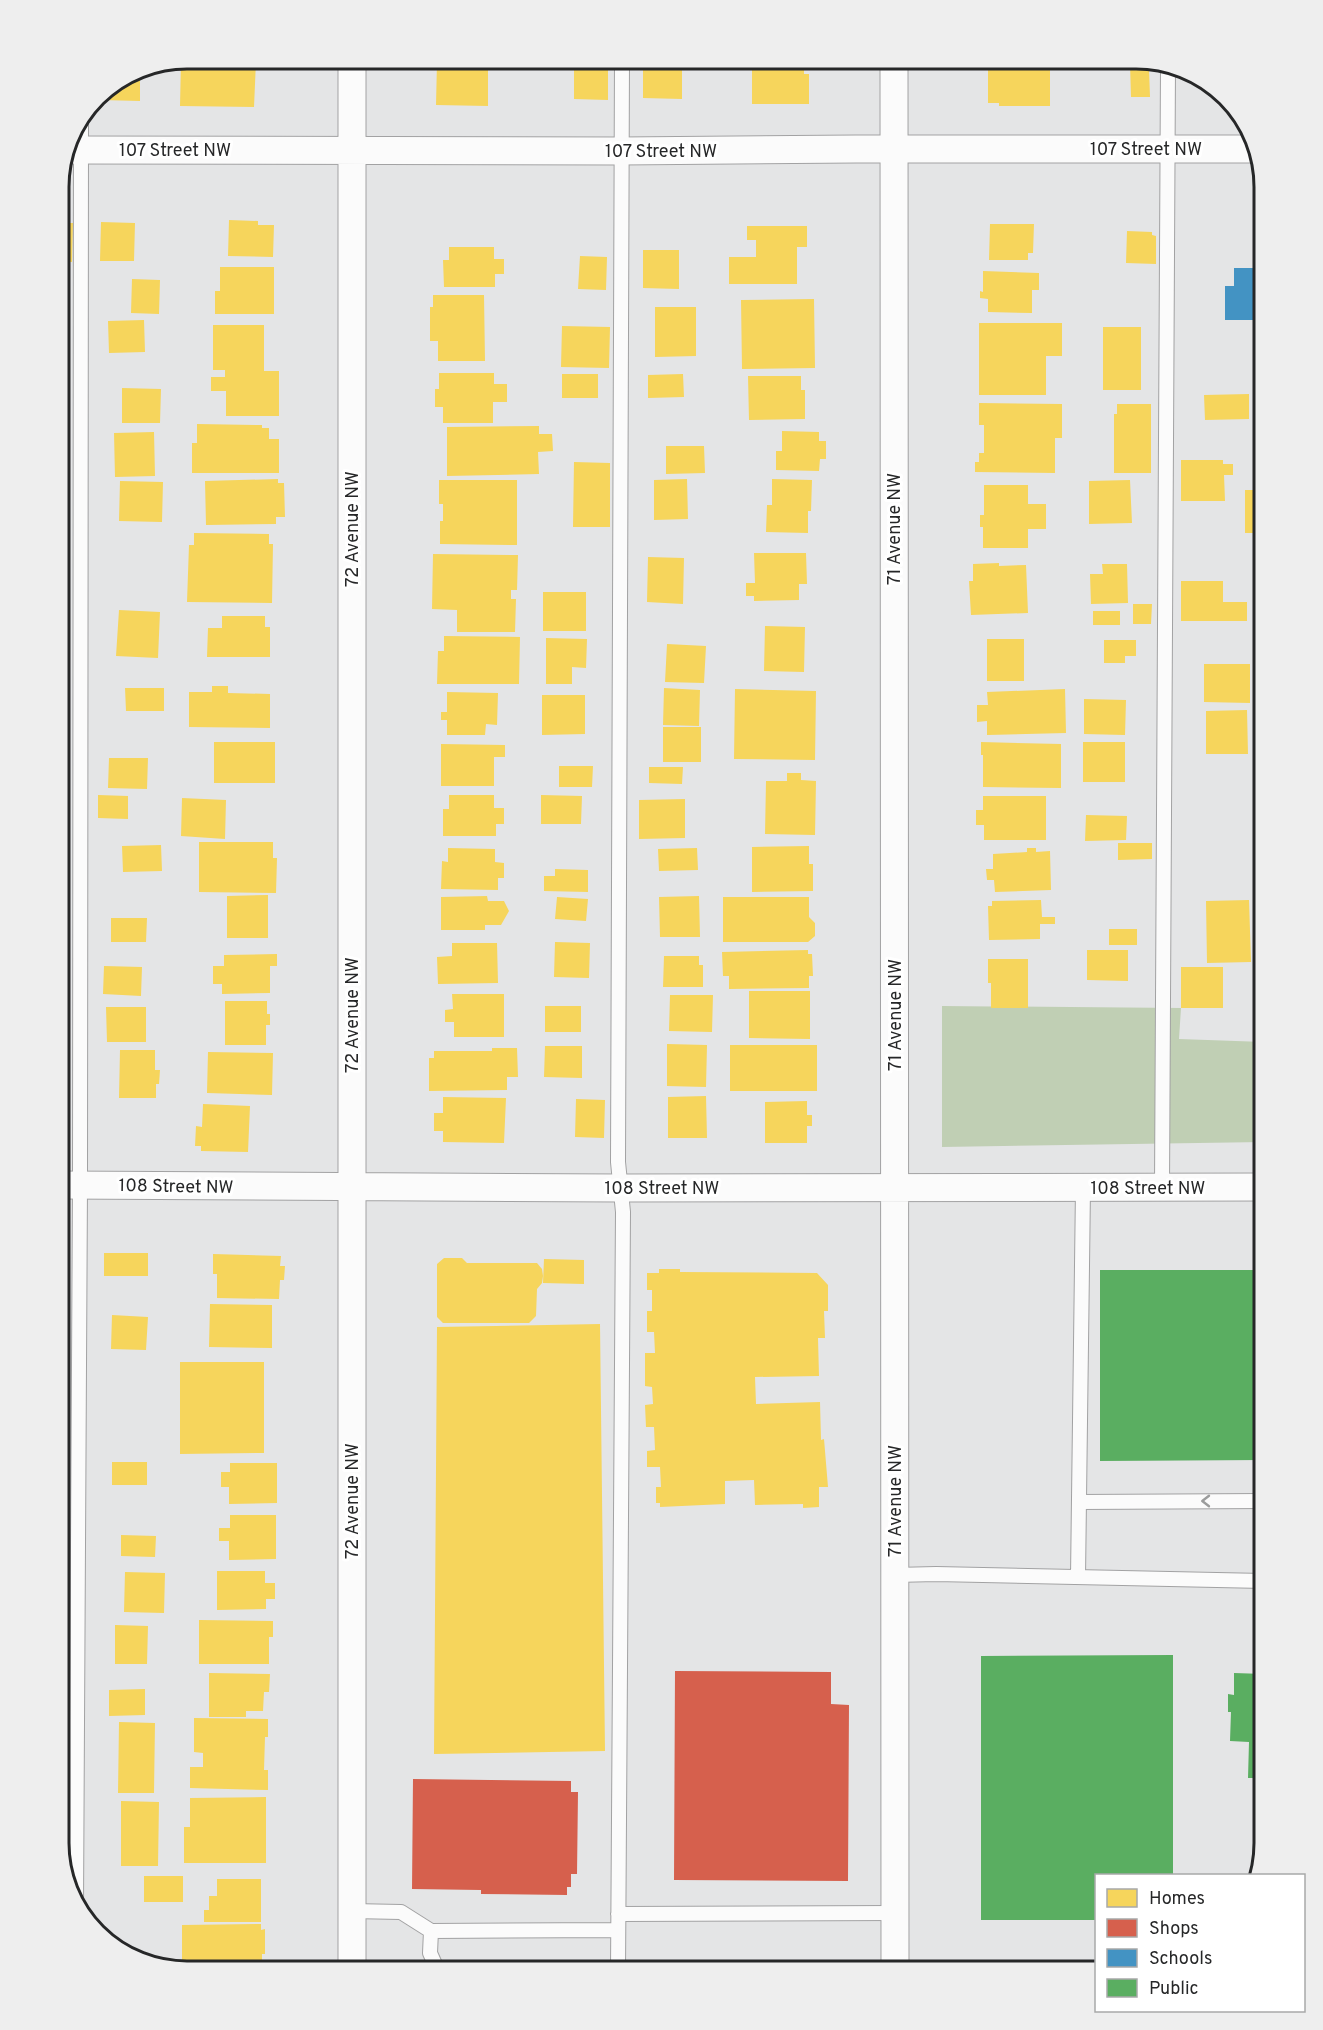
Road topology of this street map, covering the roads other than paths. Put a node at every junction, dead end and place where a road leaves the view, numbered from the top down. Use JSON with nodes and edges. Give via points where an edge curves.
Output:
{"nodes":[{"id":1,"x":352,"y":69,"type":"edge"},
{"id":2,"x":622,"y":69,"type":"edge"},
{"id":3,"x":894,"y":69,"type":"edge"},
{"id":4,"x":1168,"y":73,"type":"edge"},
{"id":5,"x":1168,"y":148,"type":"junction"},
{"id":6,"x":894,"y":149,"type":"junction"},
{"id":7,"x":1247,"y":149,"type":"edge"},
{"id":8,"x":75,"y":150,"type":"edge"},
{"id":9,"x":352,"y":150,"type":"junction"},
{"id":10,"x":621,"y":151,"type":"junction"},
{"id":11,"x":73,"y":157,"type":"edge"},
{"id":12,"x":69,"y":1185,"type":"edge"},
{"id":13,"x":352,"y":1187,"type":"junction"},
{"id":14,"x":1162,"y":1187,"type":"junction"},
{"id":15,"x":1254,"y":1187,"type":"edge"},
{"id":16,"x":621,"y":1188,"type":"junction"},
{"id":17,"x":895,"y":1188,"type":"junction"},
{"id":18,"x":1083,"y":1188,"type":"junction"},
{"id":19,"x":1254,"y":1501,"type":"edge"},
{"id":20,"x":1079,"y":1502,"type":"junction"},
{"id":21,"x":895,"y":1575,"type":"junction"},
{"id":22,"x":1078,"y":1577,"type":"junction"},
{"id":23,"x":1254,"y":1581,"type":"edge"},
{"id":24,"x":76,"y":1881,"type":"edge"},
{"id":25,"x":352,"y":1911,"type":"junction"},
{"id":26,"x":895,"y":1913,"type":"junction"},
{"id":27,"x":618,"y":1914,"type":"junction"},
{"id":28,"x":618,"y":1930,"type":"junction"},
{"id":29,"x":431,"y":1931,"type":"junction"},
{"id":30,"x":352,"y":1961,"type":"edge"},
{"id":31,"x":434,"y":1961,"type":"edge"},
{"id":32,"x":618,"y":1961,"type":"edge"},
{"id":33,"x":895,"y":1961,"type":"edge"}],
"edges":[{"from":1,"to":9,"type":"street","name":"72 Avenue NW"},
{"from":2,"to":10,"type":"lane"},
{"from":3,"to":6,"type":"street","name":"71 Avenue NW"},
{"from":4,"to":5,"type":"lane"},
{"from":5,"to":6,"type":"street","name":"107 Street NW"},
{"from":5,"to":7,"type":"street","name":"107 Street NW"},
{"from":5,"to":14,"type":"lane"},
{"from":6,"to":10,"type":"street","name":"107 Street NW"},
{"from":6,"to":17,"type":"street","name":"71 Avenue NW"},
{"from":8,"to":9,"type":"street","name":"107 Street NW"},
{"from":9,"to":10,"type":"street","name":"107 Street NW"},
{"from":9,"to":13,"type":"street","name":"72 Avenue NW"},
{"from":10,"to":16,"type":"lane"},
{"from":11,"to":12,"type":"lane"},
{"from":12,"to":13,"type":"street","name":"108 Street NW"},
{"from":12,"to":24,"type":"lane"},
{"from":13,"to":16,"type":"street","name":"108 Street NW"},
{"from":13,"to":25,"type":"street","name":"72 Avenue NW"},
{"from":14,"to":15,"type":"street","name":"108 Street NW"},
{"from":14,"to":18,"type":"street","name":"108 Street NW"},
{"from":16,"to":17,"type":"street","name":"108 Street NW"},
{"from":16,"to":27,"type":"lane"},
{"from":17,"to":18,"type":"street","name":"108 Street NW"},
{"from":17,"to":21,"type":"street","name":"71 Avenue NW"},
{"from":18,"to":20,"type":"lane"},
{"from":19,"to":20,"type":"lane","one_way":true},
{"from":20,"to":22,"type":"lane"},
{"from":21,"to":22,"type":"lane"},
{"from":21,"to":26,"type":"street","name":"71 Avenue NW"},
{"from":22,"to":23,"type":"lane"},
{"from":25,"to":29,"type":"lane","via":[[401,1912]]},
{"from":25,"to":30,"type":"street","name":"72 Avenue NW"},
{"from":26,"to":27,"type":"lane"},
{"from":26,"to":33,"type":"street","name":"71 Avenue NW"},
{"from":27,"to":28,"type":"lane"},
{"from":28,"to":29,"type":"lane"},
{"from":28,"to":32,"type":"lane"},
{"from":29,"to":31,"type":"lane"}]}
